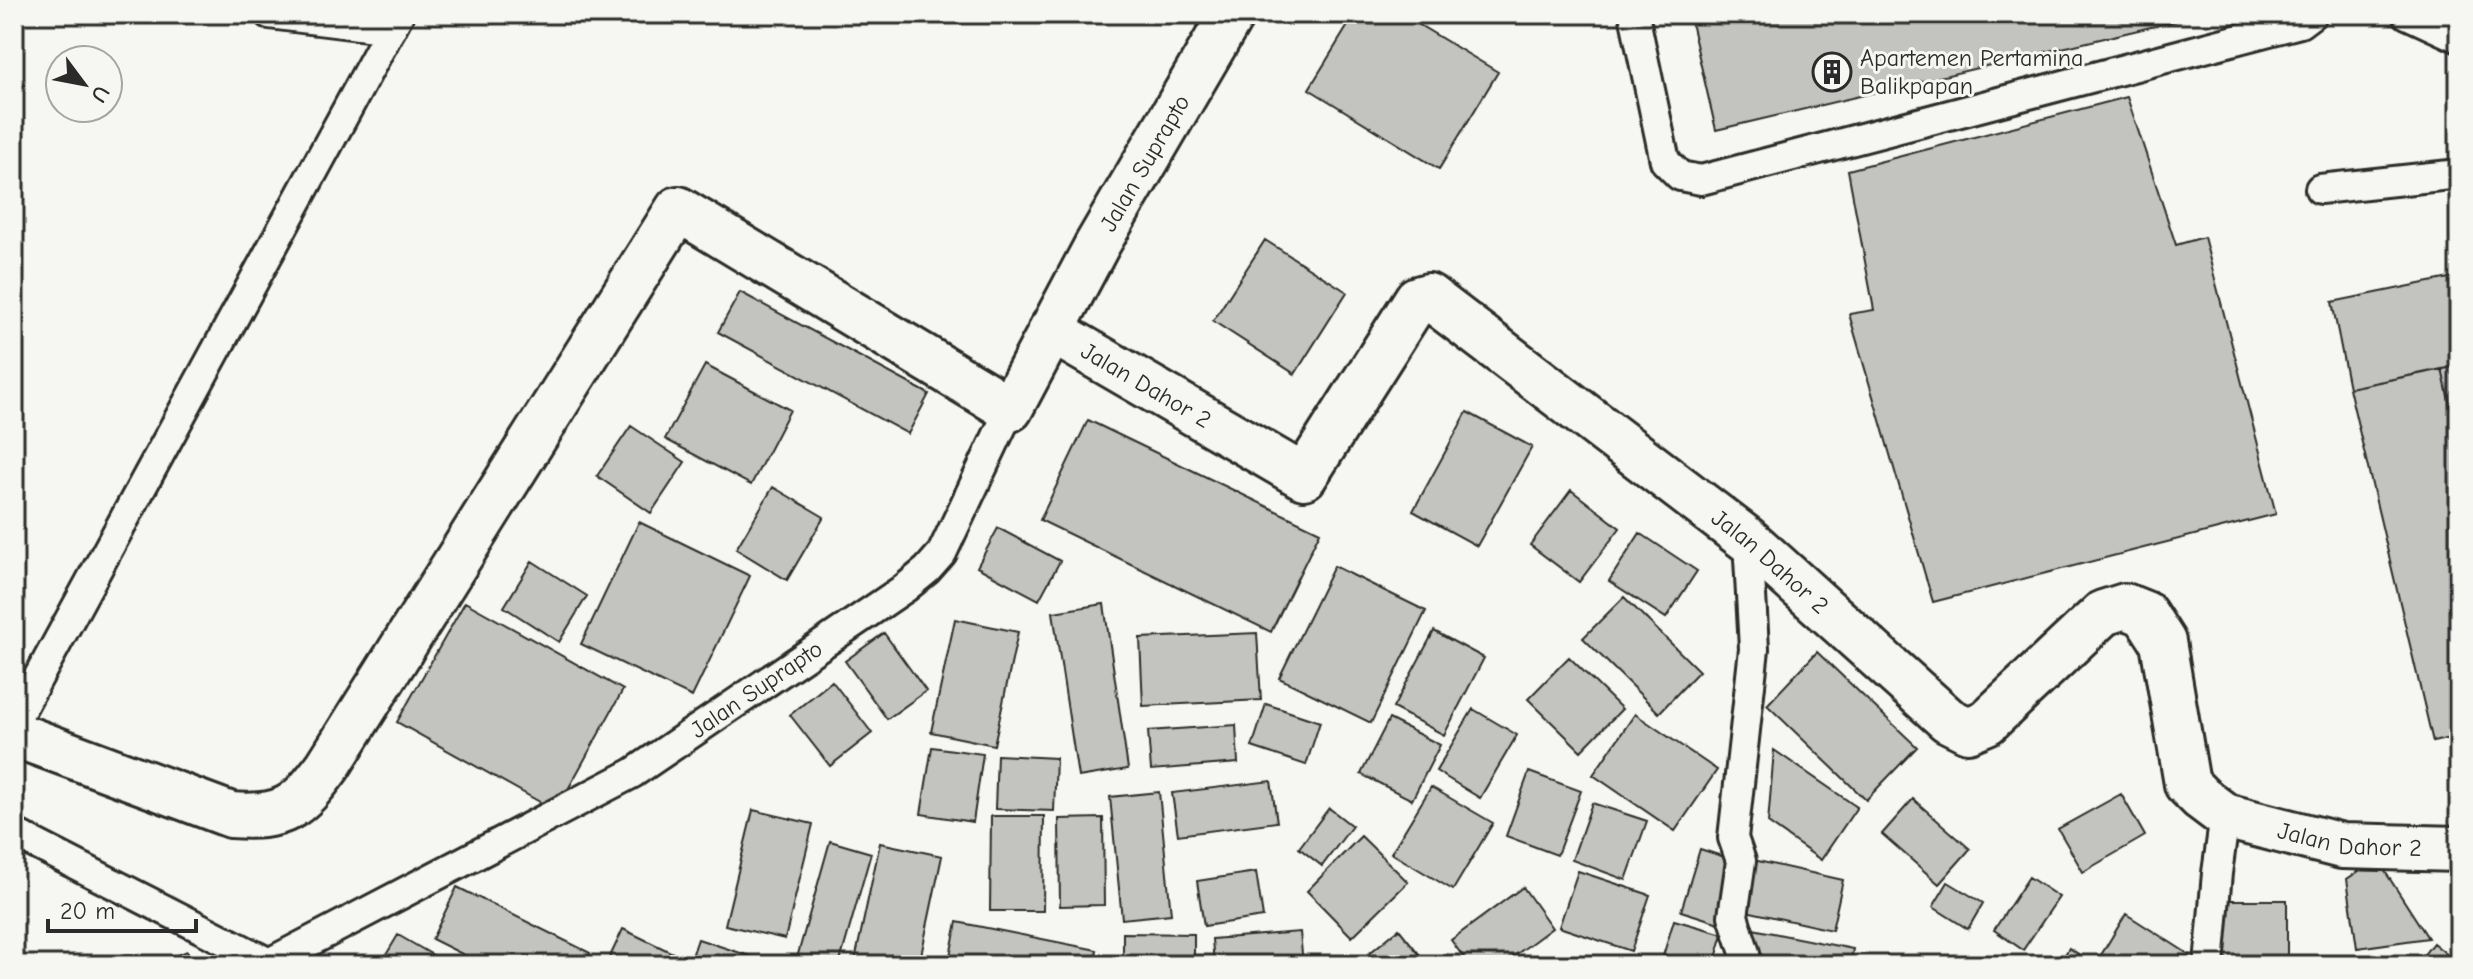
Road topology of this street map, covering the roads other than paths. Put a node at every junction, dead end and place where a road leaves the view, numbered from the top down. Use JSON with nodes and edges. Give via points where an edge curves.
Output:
{"nodes":[{"id":1,"x":269,"y":14,"type":"edge"},
{"id":2,"x":1232,"y":14,"type":"edge"},
{"id":3,"x":1634,"y":14,"type":"edge"},
{"id":4,"x":2312,"y":14,"type":"edge"},
{"id":5,"x":2407,"y":14,"type":"edge"},
{"id":6,"x":395,"y":21,"type":"edge"},
{"id":7,"x":2459,"y":38,"type":"edge"},
{"id":8,"x":2459,"y":174,"type":"edge"},
{"id":9,"x":2320,"y":189,"type":"dead end"},
{"id":10,"x":1051,"y":330,"type":"junction"},
{"id":11,"x":1010,"y":409,"type":"junction"},
{"id":12,"x":1748,"y":540,"type":"junction"},
{"id":13,"x":14,"y":722,"type":"edge"},
{"id":14,"x":14,"y":734,"type":"edge"},
{"id":15,"x":2225,"y":816,"type":"junction"},
{"id":16,"x":14,"y":833,"type":"edge"},
{"id":17,"x":2458,"y":853,"type":"edge"},
{"id":18,"x":1746,"y":965,"type":"edge"},
{"id":19,"x":2209,"y":965,"type":"edge"}],
"edges":[{"from":1,"to":6,"type":"lane"},
{"from":2,"to":10,"type":"street","name":"Jalan Suprapto"},
{"from":3,"to":4,"type":"lane","via":[[1665,161],[1680,176],[1701,180],[2300,23]]},
{"from":5,"to":7,"type":"lane"},
{"from":6,"to":13,"type":"lane"},
{"from":8,"to":9,"type":"lane"},
{"from":10,"to":11,"type":"street","name":"Jalan Suprapto"},
{"from":10,"to":12,"type":"street","name":"Jalan Dahor 2","via":[[1304,477],[1417,299],[1428,296]]},
{"from":11,"to":14,"type":"street","via":[[678,209],[328,766],[287,810],[261,817],[231,815]]},
{"from":11,"to":16,"type":"lane","name":"Jalan Suprapto","via":[[942,553],[905,588],[633,773],[269,963]]},
{"from":12,"to":15,"type":"street","name":"Jalan Dahor 2","via":[[1948,720],[1968,730],[1987,722],[2103,613],[2125,606],[2145,614],[2163,642],[2187,784]]},
{"from":12,"to":18,"type":"lane","via":[[1754,649],[1733,838],[1741,861],[1733,916]]},
{"from":15,"to":17,"type":"street","name":"Jalan Dahor 2","via":[[2342,846]]},
{"from":15,"to":19,"type":"lane"}]}
